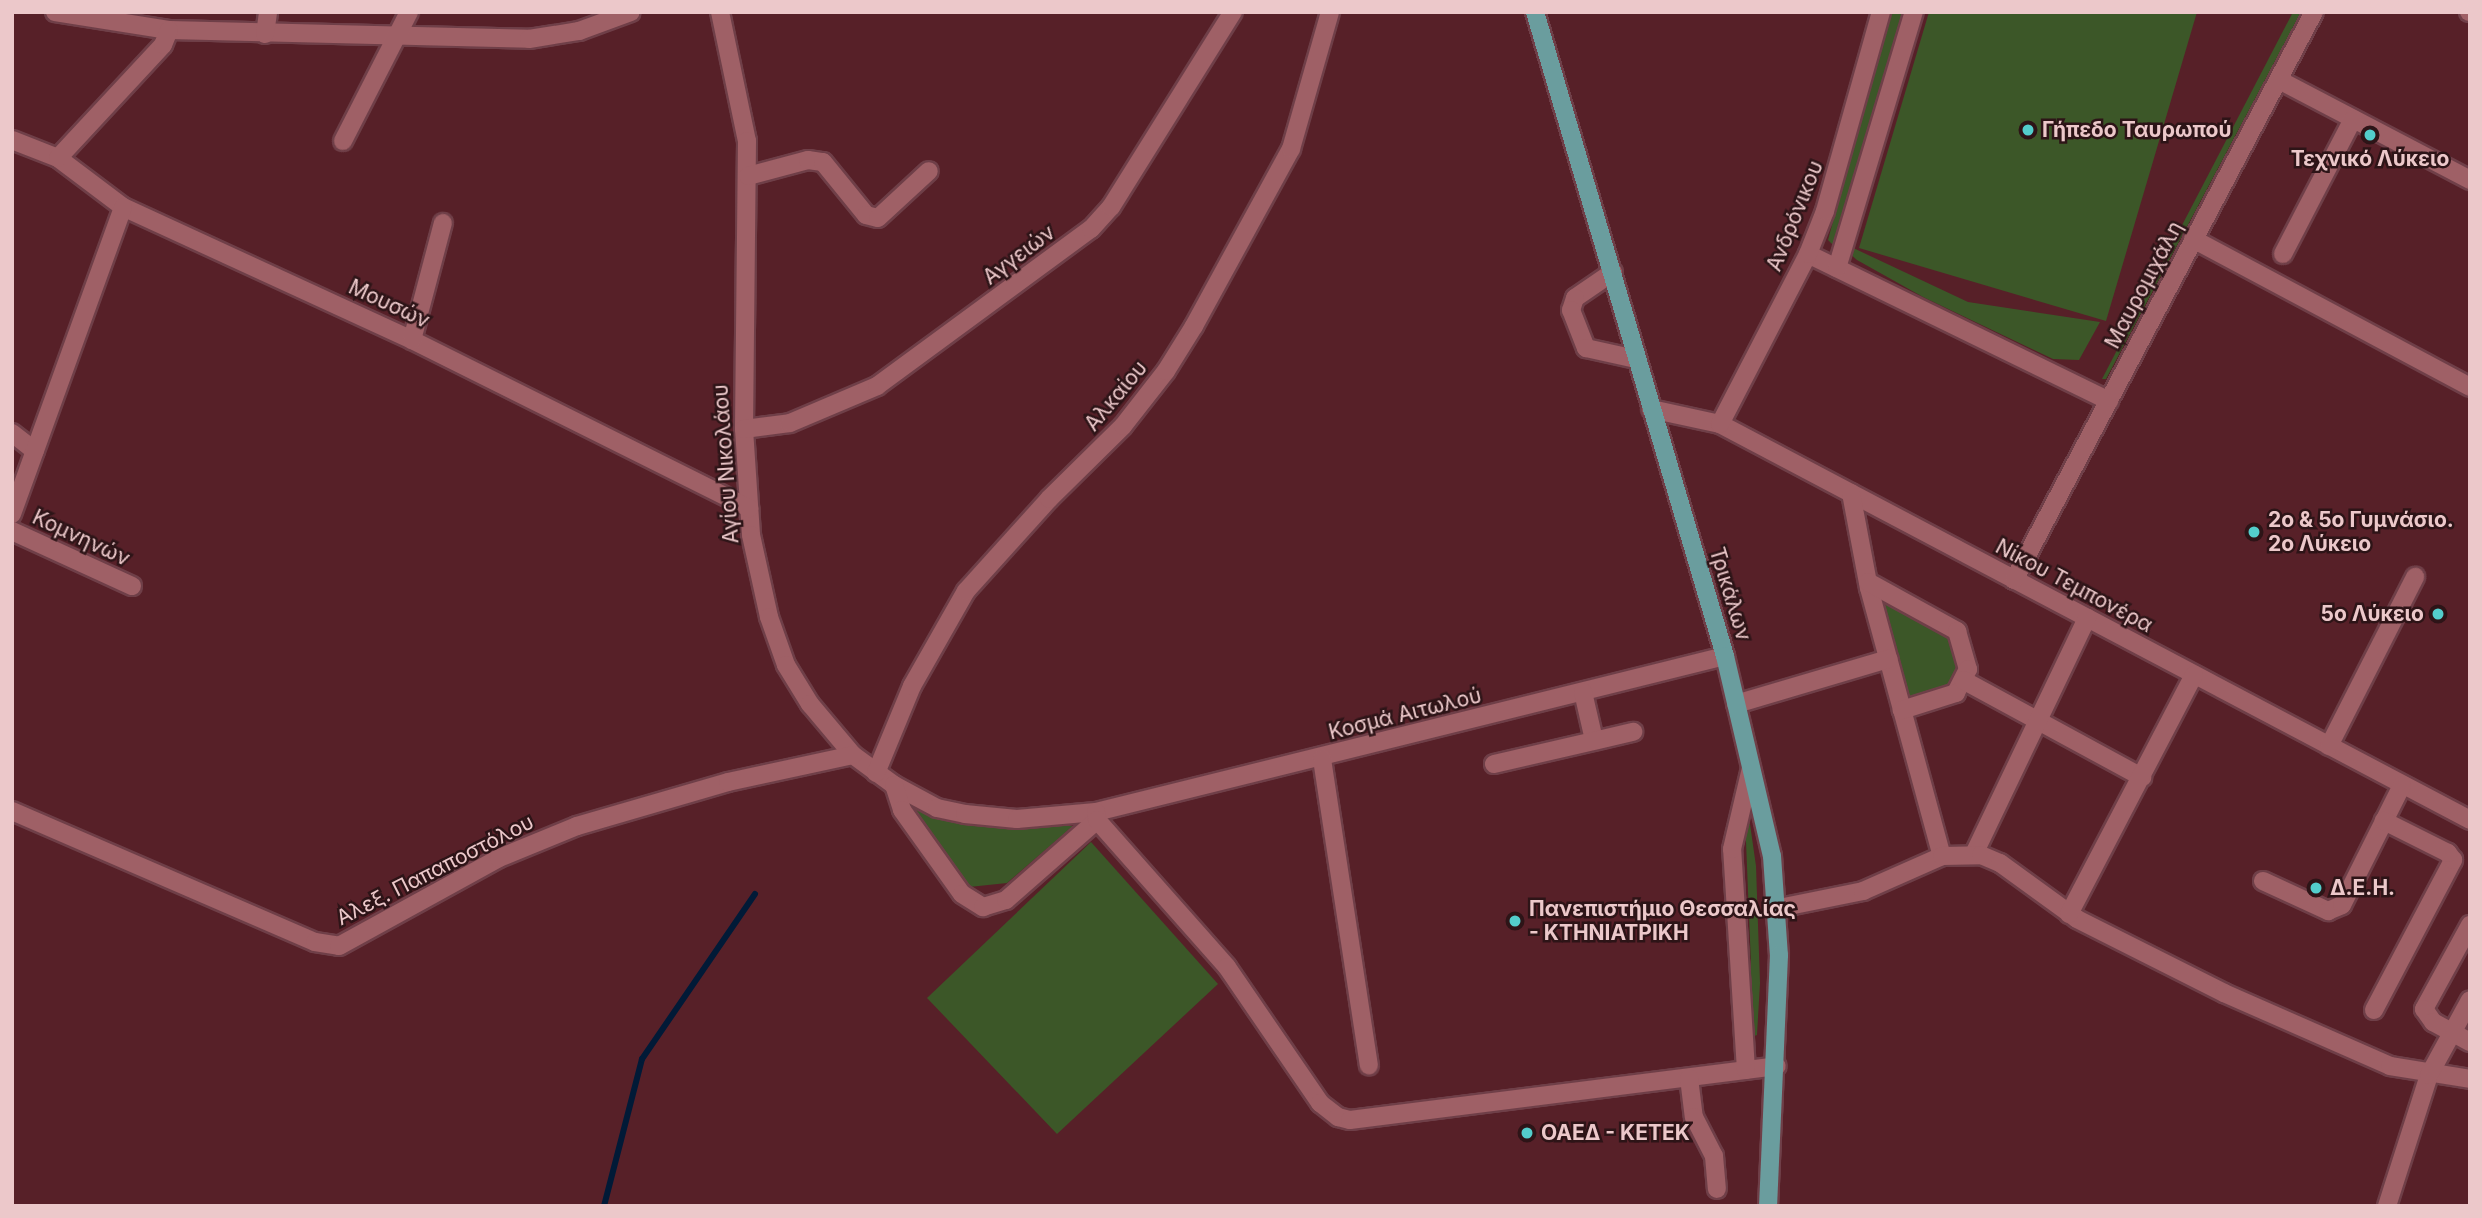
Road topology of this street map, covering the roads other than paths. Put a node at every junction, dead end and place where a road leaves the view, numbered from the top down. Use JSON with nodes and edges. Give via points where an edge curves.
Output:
{"nodes":[{"id":1,"x":55,"y":12,"type":"edge"},
{"id":2,"x":268,"y":12,"type":"edge"},
{"id":3,"x":409,"y":12,"type":"edge"},
{"id":4,"x":631,"y":12,"type":"edge"},
{"id":5,"x":720,"y":12,"type":"edge"},
{"id":6,"x":1330,"y":12,"type":"edge"},
{"id":7,"x":1535,"y":12,"type":"edge"},
{"id":8,"x":1881,"y":12,"type":"edge"},
{"id":9,"x":1914,"y":12,"type":"edge"},
{"id":10,"x":2314,"y":12,"type":"edge"},
{"id":11,"x":1231,"y":13,"type":"edge"},
{"id":12,"x":75,"y":14,"type":"edge"},
{"id":13,"x":169,"y":30,"type":"junction"},
{"id":14,"x":402,"y":32,"type":"junction"},
{"id":15,"x":265,"y":34,"type":"junction"},
{"id":16,"x":2279,"y":80,"type":"junction"},
{"id":17,"x":2353,"y":119,"type":"junction"},
{"id":18,"x":12,"y":140,"type":"edge"},
{"id":19,"x":343,"y":141,"type":"dead end"},
{"id":20,"x":58,"y":159,"type":"junction"},
{"id":21,"x":929,"y":171,"type":"dead end"},
{"id":22,"x":748,"y":176,"type":"junction"},
{"id":23,"x":2470,"y":180,"type":"edge"},
{"id":24,"x":123,"y":207,"type":"junction"},
{"id":25,"x":443,"y":223,"type":"dead end"},
{"id":26,"x":2193,"y":239,"type":"junction"},
{"id":27,"x":1808,"y":254,"type":"junction"},
{"id":28,"x":2283,"y":254,"type":"dead end"},
{"id":29,"x":1837,"y":268,"type":"junction"},
{"id":30,"x":1613,"y":272,"type":"junction"},
{"id":31,"x":412,"y":340,"type":"junction"},
{"id":32,"x":1636,"y":359,"type":"junction"},
{"id":33,"x":2470,"y":387,"type":"edge"},
{"id":34,"x":2109,"y":401,"type":"junction"},
{"id":35,"x":1651,"y":409,"type":"junction"},
{"id":36,"x":1720,"y":424,"type":"junction"},
{"id":37,"x":744,"y":429,"type":"junction"},
{"id":38,"x":12,"y":433,"type":"edge"},
{"id":39,"x":35,"y":451,"type":"junction"},
{"id":40,"x":1851,"y":493,"type":"junction"},
{"id":41,"x":749,"y":508,"type":"junction"},
{"id":42,"x":12,"y":514,"type":"edge"},
{"id":43,"x":12,"y":531,"type":"edge"},
{"id":44,"x":2415,"y":577,"type":"dead end"},
{"id":45,"x":2014,"y":579,"type":"junction"},
{"id":46,"x":1868,"y":582,"type":"junction"},
{"id":47,"x":132,"y":586,"type":"dead end"},
{"id":48,"x":2087,"y":618,"type":"junction"},
{"id":49,"x":1725,"y":656,"type":"junction"},
{"id":50,"x":1888,"y":659,"type":"junction"},
{"id":51,"x":2194,"y":674,"type":"junction"},
{"id":52,"x":1963,"y":680,"type":"junction"},
{"id":53,"x":1583,"y":692,"type":"junction"},
{"id":54,"x":1736,"y":704,"type":"junction"},
{"id":55,"x":1902,"y":710,"type":"junction"},
{"id":56,"x":2036,"y":722,"type":"junction"},
{"id":57,"x":1633,"y":732,"type":"dead end"},
{"id":58,"x":1594,"y":740,"type":"junction"},
{"id":59,"x":2329,"y":746,"type":"junction"},
{"id":60,"x":853,"y":755,"type":"junction"},
{"id":61,"x":1322,"y":759,"type":"junction"},
{"id":62,"x":1494,"y":764,"type":"dead end"},
{"id":63,"x":1751,"y":768,"type":"junction"},
{"id":64,"x":876,"y":773,"type":"junction"},
{"id":65,"x":2142,"y":777,"type":"junction"},
{"id":66,"x":894,"y":785,"type":"junction"},
{"id":67,"x":2402,"y":785,"type":"junction"},
{"id":68,"x":12,"y":811,"type":"edge"},
{"id":69,"x":1097,"y":816,"type":"junction"},
{"id":70,"x":2470,"y":820,"type":"edge"},
{"id":71,"x":2384,"y":821,"type":"junction"},
{"id":72,"x":1974,"y":854,"type":"junction"},
{"id":73,"x":1942,"y":856,"type":"junction"},
{"id":74,"x":2263,"y":881,"type":"dead end"},
{"id":75,"x":1779,"y":908,"type":"junction"},
{"id":76,"x":2069,"y":914,"type":"junction"},
{"id":77,"x":2470,"y":925,"type":"edge"},
{"id":78,"x":2470,"y":1000,"type":"edge"},
{"id":79,"x":2374,"y":1010,"type":"dead end"},
{"id":80,"x":2451,"y":1031,"type":"junction"},
{"id":81,"x":2470,"y":1042,"type":"edge"},
{"id":82,"x":1369,"y":1065,"type":"dead end"},
{"id":83,"x":1777,"y":1066,"type":"junction"},
{"id":84,"x":1745,"y":1070,"type":"junction"},
{"id":85,"x":2429,"y":1075,"type":"junction"},
{"id":86,"x":1689,"y":1078,"type":"junction"},
{"id":87,"x":2470,"y":1079,"type":"edge"},
{"id":88,"x":1717,"y":1189,"type":"dead end"},
{"id":89,"x":1768,"y":1206,"type":"edge"},
{"id":90,"x":2387,"y":1206,"type":"edge"}],
"edges":[{"from":1,"to":12,"type":"street"},
{"from":2,"to":15,"type":"street"},
{"from":3,"to":14,"type":"street"},
{"from":4,"to":14,"type":"street","via":[[603,25],[541,38]]},
{"from":5,"to":22,"type":"street","name":"Αγίου Νικολάου","via":[[747,141]]},
{"from":6,"to":64,"type":"street","name":"Αλκαίου","via":[[1292,149],[1194,326],[1123,426],[966,591],[912,686]]},
{"from":7,"to":30,"type":"main road","name":"Τρικάλων"},
{"from":8,"to":27,"type":"street","name":"Ανδρόνικου","via":[[1835,184]]},
{"from":9,"to":29,"type":"street"},
{"from":10,"to":16,"type":"street","name":"Μαυρομιχάλη"},
{"from":11,"to":37,"type":"street","name":"Αγγειών","via":[[1111,207],[1091,229],[877,386],[790,423]]},
{"from":12,"to":13,"type":"street"},
{"from":13,"to":15,"type":"street"},
{"from":13,"to":20,"type":"street","via":[[163,45]]},
{"from":14,"to":15,"type":"street"},
{"from":14,"to":19,"type":"street"},
{"from":16,"to":17,"type":"street"},
{"from":16,"to":26,"type":"street","name":"Μαυρομιχάλη"},
{"from":17,"to":23,"type":"street"},
{"from":17,"to":28,"type":"street"},
{"from":18,"to":20,"type":"street","name":"Μουσών"},
{"from":20,"to":24,"type":"street","name":"Μουσών"},
{"from":21,"to":22,"type":"street","via":[[878,218],[866,215],[823,162],[808,160]]},
{"from":22,"to":37,"type":"street","name":"Αγίου Νικολάου"},
{"from":24,"to":31,"type":"street","name":"Μουσών"},
{"from":24,"to":39,"type":"street"},
{"from":25,"to":31,"type":"street"},
{"from":26,"to":33,"type":"street"},
{"from":26,"to":34,"type":"street","name":"Μαυρομιχάλη"},
{"from":27,"to":29,"type":"street"},
{"from":27,"to":36,"type":"street","name":"Ανδρόνικου"},
{"from":29,"to":34,"type":"street"},
{"from":30,"to":32,"type":"main road","name":"Τρικάλων"},
{"from":30,"to":32,"type":"street","via":[[1575,298],[1571,310],[1586,348]]},
{"from":31,"to":41,"type":"street","name":"Μουσών"},
{"from":32,"to":35,"type":"main road","name":"Τρικάλων"},
{"from":34,"to":45,"type":"street","name":"Μαυρομιχάλη"},
{"from":35,"to":36,"type":"street","name":"Νίκου Τεμπονέρα"},
{"from":35,"to":49,"type":"main road","name":"Τρικάλων"},
{"from":36,"to":40,"type":"street","name":"Νίκου Τεμπονέρα"},
{"from":37,"to":41,"type":"street","name":"Αγίου Νικολάου"},
{"from":38,"to":39,"type":"street"},
{"from":39,"to":42,"type":"street"},
{"from":40,"to":45,"type":"street","name":"Νίκου Τεμπονέρα"},
{"from":40,"to":46,"type":"street"},
{"from":41,"to":60,"type":"street","name":"Αγίου Νικολάου","via":[[769,617],[786,665],[810,704]]},
{"from":43,"to":47,"type":"street","name":"Κομνηνών"},
{"from":44,"to":59,"type":"street"},
{"from":45,"to":48,"type":"street","name":"Νίκου Τεμπονέρα"},
{"from":46,"to":50,"type":"street"},
{"from":46,"to":52,"type":"street","via":[[1957,631],[1968,669]]},
{"from":48,"to":51,"type":"street","name":"Νίκου Τεμπονέρα"},
{"from":48,"to":56,"type":"street"},
{"from":49,"to":53,"type":"street","name":"Κοσμά Αιτωλού"},
{"from":49,"to":54,"type":"main road","name":"Τρικάλων"},
{"from":50,"to":54,"type":"street"},
{"from":50,"to":55,"type":"street"},
{"from":51,"to":59,"type":"street","name":"Νίκου Τεμπονέρα"},
{"from":51,"to":65,"type":"street"},
{"from":52,"to":55,"type":"street","via":[[1956,693]]},
{"from":52,"to":56,"type":"street"},
{"from":53,"to":58,"type":"street"},
{"from":53,"to":61,"type":"street","name":"Κοσμά Αιτωλού"},
{"from":54,"to":63,"type":"main road","name":"Τρικάλων"},
{"from":55,"to":73,"type":"street"},
{"from":56,"to":65,"type":"street"},
{"from":56,"to":72,"type":"street"},
{"from":57,"to":58,"type":"street"},
{"from":58,"to":62,"type":"street"},
{"from":59,"to":67,"type":"street","name":"Νίκου Τεμπονέρα"},
{"from":60,"to":64,"type":"street","name":"Αγίου Νικολάου"},
{"from":60,"to":68,"type":"street","name":"Αλεξ. Παπαποστόλου","via":[[728,782],[577,826],[499,858],[339,946],[315,942]]},
{"from":61,"to":69,"type":"street","name":"Κοσμά Αιτωλού"},
{"from":61,"to":82,"type":"street"},
{"from":63,"to":75,"type":"main road","name":"Τρικάλων"},
{"from":63,"to":84,"type":"street","via":[[1732,849]]},
{"from":64,"to":66,"type":"street","name":"Αγίου Νικολάου"},
{"from":65,"to":76,"type":"street"},
{"from":66,"to":69,"type":"street","name":"Αγίου Νικολάου","via":[[937,807],[965,814],[1017,819]]},
{"from":66,"to":69,"type":"street","via":[[902,810],[962,894],[983,907],[1006,900]]},
{"from":67,"to":70,"type":"street","name":"Νίκου Τεμπονέρα"},
{"from":67,"to":71,"type":"street"},
{"from":69,"to":86,"type":"street","via":[[1227,967],[1320,1103],[1338,1117],[1350,1120]]},
{"from":71,"to":74,"type":"street","via":[[2342,905],[2334,910]]},
{"from":71,"to":79,"type":"street","via":[[2448,853],[2453,860]]},
{"from":72,"to":73,"type":"street"},
{"from":72,"to":76,"type":"street","via":[[2000,863]]},
{"from":73,"to":75,"type":"street","via":[[1863,891]]},
{"from":75,"to":83,"type":"main road","name":"Τρικάλων"},
{"from":76,"to":85,"type":"street","via":[[2248,1004],[2379,1062]]},
{"from":77,"to":80,"type":"street","via":[[2424,1009],[2427,1017]]},
{"from":78,"to":80,"type":"street"},
{"from":80,"to":81,"type":"street"},
{"from":80,"to":85,"type":"street"},
{"from":83,"to":84,"type":"street"},
{"from":83,"to":89,"type":"main road","name":"Τρικάλων"},
{"from":84,"to":86,"type":"street"},
{"from":85,"to":87,"type":"street"},
{"from":85,"to":90,"type":"street"},
{"from":86,"to":88,"type":"street","via":[[1694,1117],[1714,1156]]}]}
